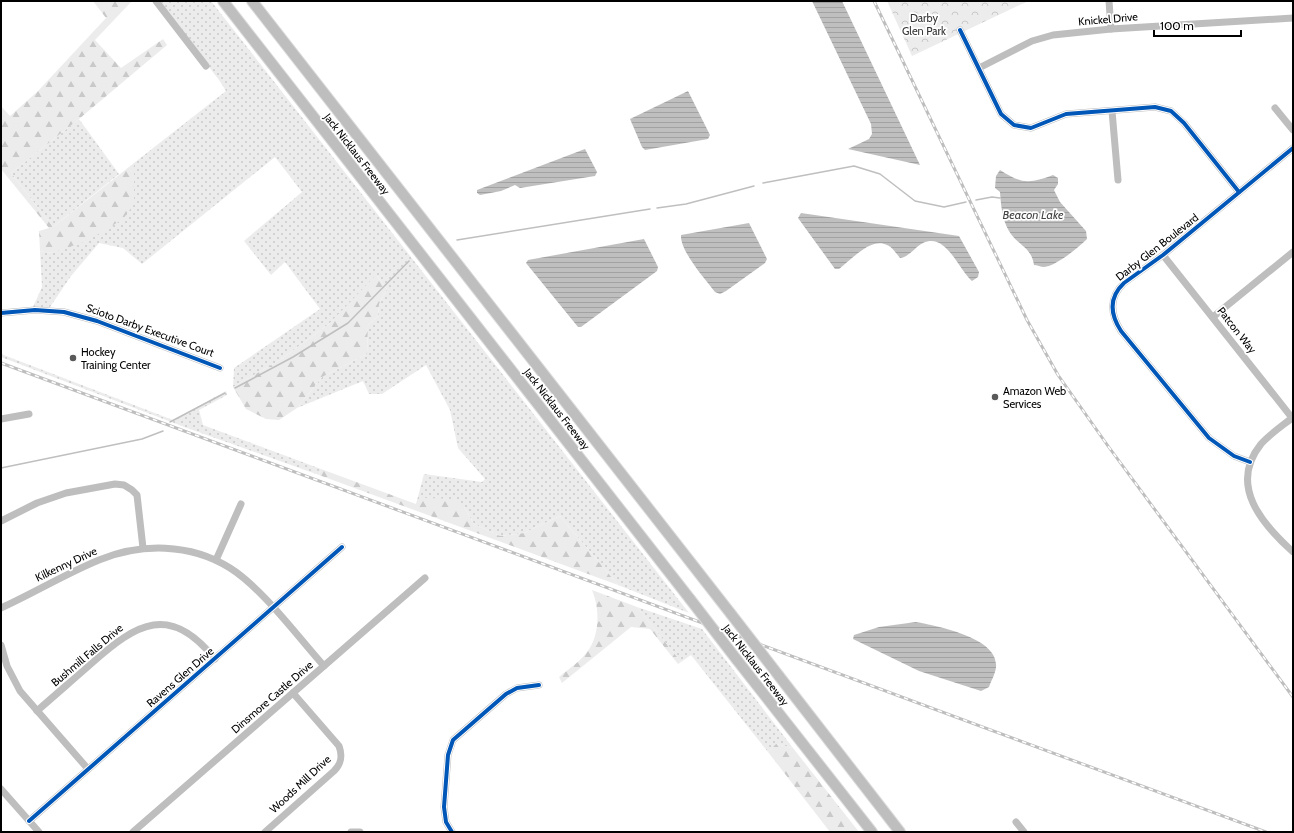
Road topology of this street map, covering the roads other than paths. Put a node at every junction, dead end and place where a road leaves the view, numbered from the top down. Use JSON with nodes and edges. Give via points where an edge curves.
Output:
{"nodes":[{"id":1,"x":156,"y":1,"type":"edge"},
{"id":2,"x":223,"y":1,"type":"edge"},
{"id":3,"x":252,"y":1,"type":"edge"},
{"id":4,"x":1109,"y":1,"type":"edge"},
{"id":5,"x":1293,"y":18,"type":"edge"},
{"id":6,"x":1111,"y":29,"type":"junction"},
{"id":7,"x":960,"y":30,"type":"dead end"},
{"id":8,"x":206,"y":66,"type":"dead end"},
{"id":9,"x":979,"y":68,"type":"junction"},
{"id":10,"x":1275,"y":108,"type":"dead end"},
{"id":11,"x":1112,"y":110,"type":"junction"},
{"id":12,"x":1293,"y":130,"type":"edge"},
{"id":13,"x":1293,"y":148,"type":"edge"},
{"id":14,"x":1118,"y":180,"type":"dead end"},
{"id":15,"x":1239,"y":192,"type":"junction"},
{"id":16,"x":1293,"y":252,"type":"edge"},
{"id":17,"x":1163,"y":255,"type":"junction"},
{"id":18,"x":1,"y":313,"type":"edge"},
{"id":19,"x":1213,"y":317,"type":"junction"},
{"id":20,"x":220,"y":368,"type":"dead end"},
{"id":21,"x":29,"y":414,"type":"dead end"},
{"id":22,"x":1293,"y":418,"type":"edge"},
{"id":23,"x":1,"y":419,"type":"edge"},
{"id":24,"x":1250,"y":462,"type":"junction"},
{"id":25,"x":241,"y":504,"type":"dead end"},
{"id":26,"x":1,"y":521,"type":"edge"},
{"id":27,"x":342,"y":547,"type":"dead end"},
{"id":28,"x":143,"y":548,"type":"junction"},
{"id":29,"x":1293,"y":552,"type":"edge"},
{"id":30,"x":216,"y":560,"type":"junction"},
{"id":31,"x":425,"y":578,"type":"dead end"},
{"id":32,"x":1,"y":608,"type":"edge"},
{"id":33,"x":273,"y":608,"type":"junction"},
{"id":34,"x":1,"y":645,"type":"edge"},
{"id":35,"x":215,"y":659,"type":"junction"},
{"id":36,"x":324,"y":666,"type":"junction"},
{"id":37,"x":539,"y":685,"type":"dead end"},
{"id":38,"x":293,"y":693,"type":"junction"},
{"id":39,"x":37,"y":711,"type":"junction"},
{"id":40,"x":88,"y":769,"type":"junction"},
{"id":41,"x":1,"y":789,"type":"edge"},
{"id":42,"x":29,"y":821,"type":"junction"},
{"id":43,"x":1016,"y":822,"type":"dead end"},
{"id":44,"x":39,"y":832,"type":"edge"},
{"id":45,"x":134,"y":832,"type":"edge"},
{"id":46,"x":265,"y":832,"type":"edge"},
{"id":47,"x":351,"y":832,"type":"edge"},
{"id":48,"x":360,"y":832,"type":"edge"},
{"id":49,"x":452,"y":832,"type":"edge"},
{"id":50,"x":872,"y":832,"type":"edge"},
{"id":51,"x":900,"y":832,"type":"edge"},
{"id":52,"x":1024,"y":832,"type":"edge"}],
"edges":[{"from":1,"to":8,"type":"street"},
{"from":2,"to":50,"type":"highway","name":"Jack Nicklaus Freeway","bridge":true},
{"from":3,"to":51,"type":"highway","name":"Jack Nicklaus Freeway","bridge":true},
{"from":4,"to":6,"type":"street"},
{"from":5,"to":6,"type":"street","name":"Knickel Drive"},
{"from":6,"to":9,"type":"street","name":"Knickel Drive","via":[[1032,41]]},
{"from":7,"to":9,"type":"street"},
{"from":9,"to":11,"type":"street","via":[[1001,114],[1014,125],[1023,128],[1040,126],[1066,114]]},
{"from":10,"to":12,"type":"street"},
{"from":11,"to":14,"type":"street"},
{"from":11,"to":15,"type":"street","via":[[1155,107],[1171,112],[1184,122]]},
{"from":13,"to":15,"type":"street","name":"Darby Glen Boulevard"},
{"from":15,"to":17,"type":"street","name":"Darby Glen Boulevard"},
{"from":16,"to":19,"type":"street"},
{"from":17,"to":19,"type":"street","name":"Patcon Way"},
{"from":17,"to":24,"type":"street","name":"Darby Glen Boulevard","via":[[1119,288],[1113,302],[1114,317],[1121,331],[1209,438],[1234,456]]},
{"from":18,"to":20,"type":"street","name":"Scioto Darby Executive Court","via":[[35,310],[64,312],[97,321]]},
{"from":19,"to":22,"type":"street","name":"Patcon Way"},
{"from":21,"to":23,"type":"street"},
{"from":22,"to":24,"type":"street","via":[[1262,443]]},
{"from":24,"to":29,"type":"street","via":[[1249,492],[1256,510],[1277,538]]},
{"from":25,"to":30,"type":"street"},
{"from":26,"to":28,"type":"street","via":[[66,492],[115,484],[124,485],[136,495]]},
{"from":27,"to":33,"type":"street","name":"Ravens Glen Drive"},
{"from":28,"to":30,"type":"street","name":"Kilkenny Drive","via":[[171,548]]},
{"from":28,"to":32,"type":"street","name":"Kilkenny Drive","via":[[100,560]]},
{"from":30,"to":33,"type":"street","name":"Kilkenny Drive","via":[[242,576]]},
{"from":31,"to":36,"type":"street","name":"Dinsmore Castle Drive"},
{"from":33,"to":35,"type":"street","name":"Ravens Glen Drive"},
{"from":33,"to":36,"type":"street","name":"Kilkenny Drive"},
{"from":34,"to":39,"type":"street","via":[[15,682]]},
{"from":35,"to":39,"type":"street","name":"Bushmill Falls Drive","via":[[198,640],[181,629],[162,625],[142,627],[117,641]]},
{"from":35,"to":40,"type":"street","name":"Ravens Glen Drive"},
{"from":36,"to":38,"type":"street","name":"Dinsmore Castle Drive"},
{"from":37,"to":49,"type":"street","via":[[517,688],[506,694],[453,740],[448,755],[444,807],[446,822]]},
{"from":38,"to":45,"type":"street","name":"Dinsmore Castle Drive"},
{"from":38,"to":46,"type":"street","name":"Woods Mill Drive","via":[[339,746],[342,757],[334,771]]},
{"from":39,"to":40,"type":"street"},
{"from":40,"to":42,"type":"street","name":"Ravens Glen Drive"},
{"from":41,"to":42,"type":"street"},
{"from":42,"to":44,"type":"street"},
{"from":43,"to":52,"type":"street"},
{"from":47,"to":48,"type":"street"}]}
